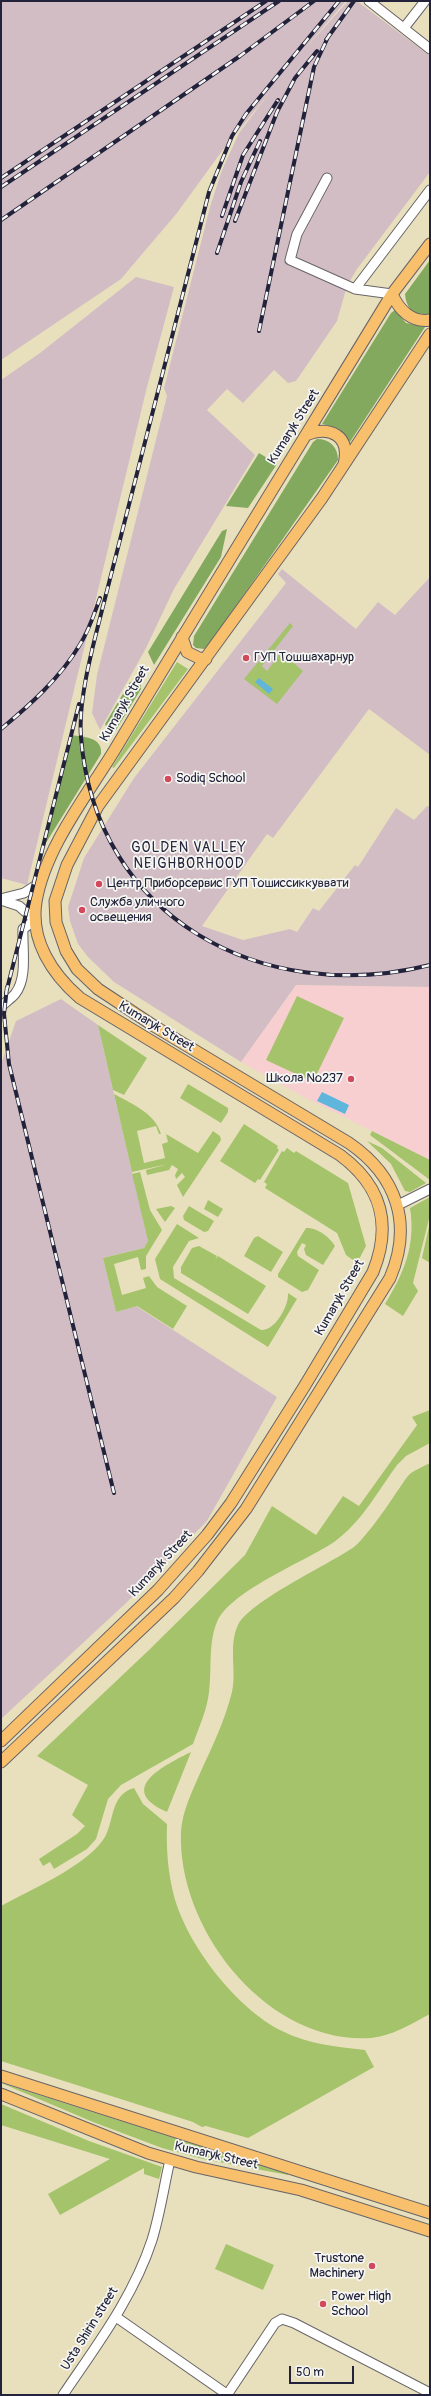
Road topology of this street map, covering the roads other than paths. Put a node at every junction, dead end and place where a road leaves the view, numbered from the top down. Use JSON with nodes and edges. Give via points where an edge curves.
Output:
{"nodes":[{"id":1,"x":369,"y":1,"type":"edge"},
{"id":2,"x":425,"y":1,"type":"edge"},
{"id":3,"x":404,"y":28,"type":"junction"},
{"id":4,"x":430,"y":49,"type":"edge"},
{"id":5,"x":327,"y":178,"type":"dead end"},
{"id":6,"x":430,"y":190,"type":"edge"},
{"id":7,"x":430,"y":244,"type":"edge"},
{"id":8,"x":366,"y":273,"type":"junction"},
{"id":9,"x":355,"y":288,"type":"junction"},
{"id":10,"x":366,"y":289,"type":"junction"},
{"id":11,"x":392,"y":294,"type":"junction"},
{"id":12,"x":430,"y":320,"type":"edge"},
{"id":13,"x":430,"y":334,"type":"edge"},
{"id":14,"x":306,"y":435,"type":"junction"},
{"id":15,"x":343,"y":467,"type":"junction"},
{"id":16,"x":182,"y":637,"type":"junction"},
{"id":17,"x":206,"y":659,"type":"junction"},
{"id":18,"x":100,"y":774,"type":"junction"},
{"id":19,"x":114,"y":782,"type":"junction"},
{"id":20,"x":42,"y":882,"type":"junction"},
{"id":21,"x":1,"y":900,"type":"edge"},
{"id":22,"x":35,"y":920,"type":"junction"},
{"id":23,"x":1,"y":1007,"type":"edge"},
{"id":24,"x":260,"y":1090,"type":"junction"},
{"id":25,"x":252,"y":1102,"type":"junction"},
{"id":26,"x":430,"y":1189,"type":"edge"},
{"id":27,"x":398,"y":1205,"type":"junction"},
{"id":28,"x":304,"y":1387,"type":"junction"},
{"id":29,"x":318,"y":1396,"type":"junction"},
{"id":30,"x":3,"y":1739,"type":"edge"},
{"id":31,"x":16,"y":1747,"type":"junction"},
{"id":32,"x":1,"y":1762,"type":"edge"},
{"id":33,"x":1,"y":2076,"type":"edge"},
{"id":34,"x":1,"y":2094,"type":"edge"},
{"id":35,"x":170,"y":2160,"type":"junction"},
{"id":36,"x":430,"y":2213,"type":"edge"},
{"id":37,"x":430,"y":2231,"type":"edge"},
{"id":38,"x":116,"y":2316,"type":"junction"},
{"id":39,"x":430,"y":2393,"type":"edge"},
{"id":40,"x":63,"y":2395,"type":"edge"},
{"id":41,"x":227,"y":2395,"type":"edge"}],
"edges":[{"from":1,"to":3,"type":"street"},
{"from":2,"to":3,"type":"street"},
{"from":3,"to":4,"type":"street"},
{"from":5,"to":9,"type":"street","via":[[297,234],[290,260]]},
{"from":6,"to":8,"type":"street"},
{"from":7,"to":11,"type":"main road","name":"Kumaryk Street"},
{"from":8,"to":9,"type":"street"},
{"from":8,"to":10,"type":"street"},
{"from":9,"to":10,"type":"street"},
{"from":10,"to":11,"type":"street"},
{"from":11,"to":12,"type":"main road","via":[[408,315],[420,321]]},
{"from":11,"to":14,"type":"main road","name":"Kumaryk Street"},
{"from":13,"to":15,"type":"main road","name":"Kumaryk Street"},
{"from":14,"to":15,"type":"main road","via":[[326,430],[338,437],[345,449]]},
{"from":14,"to":16,"type":"main road","name":"Kumaryk Street"},
{"from":15,"to":17,"type":"main road","name":"Kumaryk Street"},
{"from":16,"to":17,"type":"main road","via":[[187,652]]},
{"from":16,"to":18,"type":"main road","name":"Kumaryk Street"},
{"from":17,"to":19,"type":"main road","name":"Kumaryk Street"},
{"from":18,"to":19,"type":"main road"},
{"from":18,"to":20,"type":"main road","name":"Kumaryk Street","via":[[59,843]]},
{"from":19,"to":24,"type":"main road","name":"Kumaryk Street","via":[[75,848],[57,891],[56,922],[66,951],[78,969],[98,989]]},
{"from":20,"to":21,"type":"street","via":[[24,893]]},
{"from":20,"to":22,"type":"main road","name":"Kumaryk Street","via":[[36,903]]},
{"from":21,"to":22,"type":"street","via":[[19,906]]},
{"from":22,"to":23,"type":"street","via":[[23,929],[20,984]]},
{"from":22,"to":25,"type":"main road","name":"Kumaryk Street","via":[[46,958],[76,994]]},
{"from":24,"to":25,"type":"main road"},
{"from":24,"to":27,"type":"main road","name":"Kumaryk Street","via":[[349,1143],[366,1156],[388,1182]]},
{"from":25,"to":28,"type":"main road","name":"Kumaryk Street","via":[[354,1166],[374,1192],[382,1216],[380,1249],[373,1272]]},
{"from":26,"to":27,"type":"street"},
{"from":27,"to":29,"type":"main road","name":"Kumaryk Street","via":[[400,1242],[394,1269]]},
{"from":28,"to":29,"type":"main road"},
{"from":28,"to":30,"type":"main road","name":"Kumaryk Street","via":[[231,1503],[183,1563]]},
{"from":29,"to":31,"type":"main road","name":"Kumaryk Street","via":[[246,1509],[198,1571],[174,1598]]},
{"from":30,"to":31,"type":"main road"},
{"from":31,"to":32,"type":"main road","name":"Kumaryk Street"},
{"from":33,"to":36,"type":"main road","name":"Kumaryk Street"},
{"from":34,"to":35,"type":"main road","name":"Kumaryk Street","via":[[120,2143]]},
{"from":35,"to":37,"type":"main road","name":"Kumaryk Street","via":[[301,2190]]},
{"from":35,"to":38,"type":"street","name":"Usta Shirin street","via":[[152,2239]]},
{"from":38,"to":40,"type":"street","name":"Usta Shirin street"},
{"from":38,"to":41,"type":"street"},
{"from":39,"to":41,"type":"street","via":[[282,2319],[275,2323]]}]}
